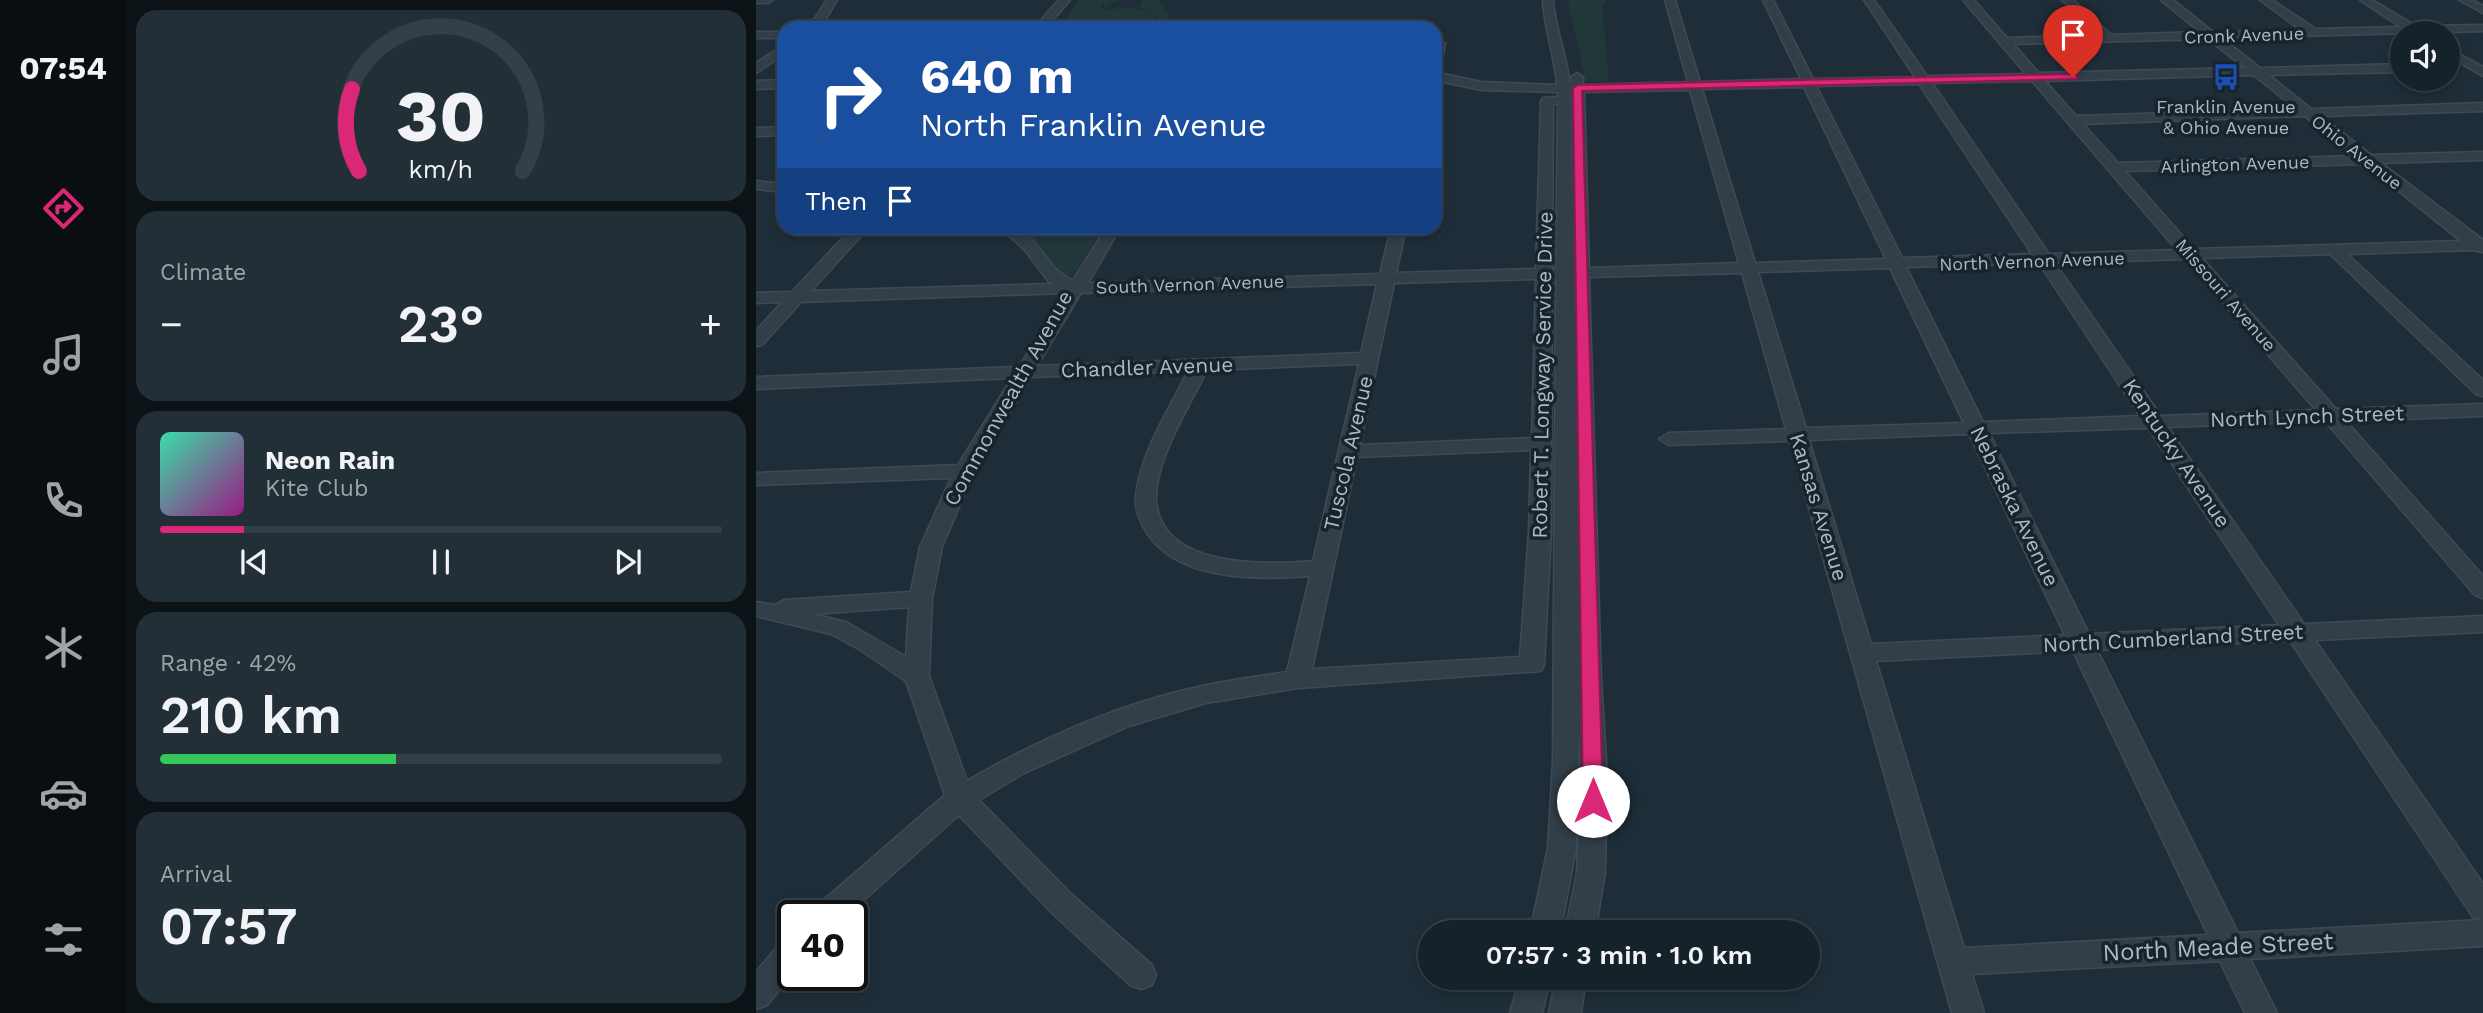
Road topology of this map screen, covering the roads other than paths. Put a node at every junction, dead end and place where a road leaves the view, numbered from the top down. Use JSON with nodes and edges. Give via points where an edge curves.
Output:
{"nodes":[{"id":1,"x":756,"y":0,"type":"edge"},
{"id":2,"x":768,"y":0,"type":"edge"},
{"id":3,"x":832,"y":0,"type":"edge"},
{"id":4,"x":1065,"y":0,"type":"edge"},
{"id":5,"x":1548,"y":0,"type":"edge"},
{"id":6,"x":1670,"y":0,"type":"edge"},
{"id":7,"x":1769,"y":0,"type":"edge"},
{"id":8,"x":1868,"y":0,"type":"edge"},
{"id":9,"x":1969,"y":0,"type":"edge"},
{"id":10,"x":2067,"y":0,"type":"edge"},
{"id":11,"x":2166,"y":0,"type":"edge"},
{"id":12,"x":2265,"y":0,"type":"edge"},
{"id":13,"x":2365,"y":0,"type":"edge"},
{"id":14,"x":2464,"y":0,"type":"edge"},
{"id":15,"x":1561,"y":9,"type":"edge"},
{"id":16,"x":2483,"y":10,"type":"edge"},
{"id":17,"x":818,"y":21,"type":"edge"},
{"id":18,"x":1046,"y":21,"type":"edge"},
{"id":19,"x":2399,"y":21,"type":"edge"},
{"id":20,"x":2483,"y":28,"type":"edge"},
{"id":21,"x":2460,"y":29,"type":"edge"},
{"id":22,"x":2390,"y":32,"type":"edge"},
{"id":23,"x":2314,"y":33,"type":"junction"},
{"id":24,"x":756,"y":35,"type":"edge"},
{"id":25,"x":777,"y":35,"type":"edge"},
{"id":26,"x":2211,"y":36,"type":"junction"},
{"id":27,"x":2109,"y":39,"type":"junction"},
{"id":28,"x":2005,"y":41,"type":"junction"},
{"id":29,"x":777,"y":53,"type":"edge"},
{"id":30,"x":2460,"y":57,"type":"edge"},
{"id":31,"x":2460,"y":67,"type":"edge"},
{"id":32,"x":2390,"y":68,"type":"edge"},
{"id":33,"x":2480,"y":68,"type":"edge"},
{"id":34,"x":756,"y":69,"type":"edge"},
{"id":35,"x":2257,"y":72,"type":"junction"},
{"id":36,"x":1442,"y":78,"type":"edge"},
{"id":37,"x":2037,"y":78,"type":"junction"},
{"id":38,"x":1924,"y":81,"type":"junction"},
{"id":39,"x":1808,"y":83,"type":"junction"},
{"id":40,"x":777,"y":84,"type":"edge"},
{"id":41,"x":756,"y":85,"type":"edge"},
{"id":42,"x":1696,"y":86,"type":"junction"},
{"id":43,"x":1568,"y":92,"type":"junction"},
{"id":44,"x":2483,"y":107,"type":"edge"},
{"id":45,"x":2308,"y":113,"type":"junction"},
{"id":46,"x":2072,"y":120,"type":"junction"},
{"id":47,"x":777,"y":131,"type":"edge"},
{"id":48,"x":756,"y":132,"type":"edge"},
{"id":49,"x":2483,"y":156,"type":"edge"},
{"id":50,"x":2367,"y":160,"type":"junction"},
{"id":51,"x":2114,"y":167,"type":"junction"},
{"id":52,"x":756,"y":186,"type":"edge"},
{"id":53,"x":777,"y":188,"type":"edge"},
{"id":54,"x":853,"y":235,"type":"edge"},
{"id":55,"x":1016,"y":235,"type":"edge"},
{"id":56,"x":1109,"y":235,"type":"edge"},
{"id":57,"x":1396,"y":235,"type":"edge"},
{"id":58,"x":2481,"y":247,"type":"edge"},
{"id":59,"x":2335,"y":251,"type":"junction"},
{"id":60,"x":2192,"y":256,"type":"junction"},
{"id":61,"x":2046,"y":261,"type":"junction"},
{"id":62,"x":1897,"y":265,"type":"junction"},
{"id":63,"x":1749,"y":270,"type":"junction"},
{"id":64,"x":1573,"y":274,"type":"junction"},
{"id":65,"x":1545,"y":275,"type":"junction"},
{"id":66,"x":1387,"y":279,"type":"junction"},
{"id":67,"x":1076,"y":287,"type":"junction"},
{"id":68,"x":796,"y":296,"type":"junction"},
{"id":69,"x":756,"y":298,"type":"edge"},
{"id":70,"x":756,"y":341,"type":"edge"},
{"id":71,"x":1370,"y":358,"type":"junction"},
{"id":72,"x":1200,"y":365,"type":"junction"},
{"id":73,"x":1025,"y":371,"type":"junction"},
{"id":74,"x":756,"y":383,"type":"edge"},
{"id":75,"x":2483,"y":390,"type":"edge"},
{"id":76,"x":2483,"y":410,"type":"edge"},
{"id":77,"x":2331,"y":416,"type":"junction"},
{"id":78,"x":2156,"y":422,"type":"junction"},
{"id":79,"x":1978,"y":429,"type":"junction"},
{"id":80,"x":1797,"y":435,"type":"junction"},
{"id":81,"x":1669,"y":439,"type":"dead end"},
{"id":82,"x":1542,"y":444,"type":"junction"},
{"id":83,"x":1349,"y":451,"type":"junction"},
{"id":84,"x":964,"y":471,"type":"junction"},
{"id":85,"x":756,"y":479,"type":"edge"},
{"id":86,"x":1321,"y":568,"type":"junction"},
{"id":87,"x":2483,"y":590,"type":"edge"},
{"id":88,"x":921,"y":599,"type":"junction"},
{"id":89,"x":758,"y":609,"type":"edge"},
{"id":90,"x":2483,"y":624,"type":"edge"},
{"id":91,"x":2297,"y":632,"type":"junction"},
{"id":92,"x":2080,"y":642,"type":"junction"},
{"id":93,"x":1863,"y":653,"type":"junction"},
{"id":94,"x":917,"y":676,"type":"junction"},
{"id":95,"x":1298,"y":679,"type":"junction"},
{"id":96,"x":1591,"y":734,"type":"junction"},
{"id":97,"x":1566,"y":751,"type":"junction"},
{"id":98,"x":960,"y":798,"type":"junction"},
{"id":99,"x":844,"y":900,"type":"edge"},
{"id":100,"x":2483,"y":908,"type":"edge"},
{"id":101,"x":1548,"y":920,"type":"edge"},
{"id":102,"x":1582,"y":920,"type":"edge"},
{"id":103,"x":2483,"y":933,"type":"edge"},
{"id":104,"x":2229,"y":946,"type":"junction"},
{"id":105,"x":1953,"y":962,"type":"junction"},
{"id":106,"x":777,"y":969,"type":"edge"},
{"id":107,"x":1141,"y":975,"type":"dead end"},
{"id":108,"x":1532,"y":990,"type":"edge"},
{"id":109,"x":1569,"y":990,"type":"edge"},
{"id":110,"x":756,"y":995,"type":"edge"},
{"id":111,"x":1526,"y":1013,"type":"edge"},
{"id":112,"x":1565,"y":1013,"type":"edge"},
{"id":113,"x":1968,"y":1013,"type":"edge"},
{"id":114,"x":2261,"y":1013,"type":"edge"}],
"edges":[{"from":1,"to":2,"type":"street"},
{"from":3,"to":17,"type":"street"},
{"from":4,"to":18,"type":"street"},
{"from":5,"to":43,"type":"street"},
{"from":6,"to":42,"type":"street","name":"Kansas Avenue"},
{"from":7,"to":39,"type":"street","name":"Nebraska Avenue"},
{"from":8,"to":38,"type":"street","name":"Kentucky Avenue"},
{"from":9,"to":28,"type":"street","name":"Missouri Avenue"},
{"from":10,"to":27,"type":"street"},
{"from":11,"to":26,"type":"street","name":"Ohio Avenue"},
{"from":12,"to":23,"type":"street"},
{"from":13,"to":19,"type":"street"},
{"from":14,"to":16,"type":"street"},
{"from":15,"to":43,"type":"street","via":[[1576,64]]},
{"from":20,"to":21,"type":"street","name":"Cronk Avenue"},
{"from":22,"to":23,"type":"street","name":"Cronk Avenue"},
{"from":23,"to":26,"type":"street","name":"Cronk Avenue"},
{"from":24,"to":25,"type":"street"},
{"from":26,"to":27,"type":"street","name":"Cronk Avenue"},
{"from":26,"to":35,"type":"street","name":"Ohio Avenue"},
{"from":27,"to":28,"type":"street","name":"Cronk Avenue"},
{"from":28,"to":37,"type":"street","name":"Missouri Avenue"},
{"from":29,"to":34,"type":"street"},
{"from":30,"to":33,"type":"street"},
{"from":31,"to":33,"type":"street"},
{"from":32,"to":35,"type":"street"},
{"from":35,"to":37,"type":"street"},
{"from":35,"to":45,"type":"street","name":"Ohio Avenue"},
{"from":36,"to":43,"type":"street","via":[[1481,86]]},
{"from":37,"to":38,"type":"street"},
{"from":37,"to":46,"type":"street","name":"Missouri Avenue"},
{"from":38,"to":39,"type":"street"},
{"from":38,"to":61,"type":"street","name":"Kentucky Avenue"},
{"from":39,"to":42,"type":"street"},
{"from":39,"to":62,"type":"street","name":"Nebraska Avenue"},
{"from":40,"to":41,"type":"street"},
{"from":42,"to":43,"type":"street"},
{"from":42,"to":63,"type":"street","name":"Kansas Avenue"},
{"from":43,"to":64,"type":"street"},
{"from":43,"to":65,"type":"street","name":"Robert T. Longway Service Drive","via":[[1547,101]]},
{"from":44,"to":45,"type":"street"},
{"from":45,"to":46,"type":"street"},
{"from":45,"to":50,"type":"street","name":"Ohio Avenue"},
{"from":46,"to":51,"type":"street","name":"Missouri Avenue"},
{"from":47,"to":48,"type":"street"},
{"from":49,"to":50,"type":"street","name":"Arlington Avenue"},
{"from":50,"to":51,"type":"street","name":"Arlington Avenue"},
{"from":50,"to":58,"type":"street","name":"Ohio Avenue"},
{"from":51,"to":60,"type":"street","name":"Missouri Avenue"},
{"from":52,"to":53,"type":"street"},
{"from":54,"to":68,"type":"street"},
{"from":55,"to":67,"type":"street","name":"Commonwealth Avenue","via":[[1055,279]]},
{"from":56,"to":67,"type":"street"},
{"from":57,"to":66,"type":"street","name":"Tuscola Avenue"},
{"from":58,"to":59,"type":"street","name":"North Vernon Avenue"},
{"from":59,"to":60,"type":"street","name":"North Vernon Avenue"},
{"from":59,"to":75,"type":"street"},
{"from":60,"to":61,"type":"street","name":"North Vernon Avenue"},
{"from":60,"to":77,"type":"street","name":"Missouri Avenue"},
{"from":61,"to":62,"type":"street","name":"North Vernon Avenue"},
{"from":61,"to":78,"type":"street","name":"Kentucky Avenue"},
{"from":62,"to":63,"type":"street","name":"North Vernon Avenue"},
{"from":62,"to":79,"type":"street","name":"Nebraska Avenue"},
{"from":63,"to":64,"type":"street","name":"North Vernon Avenue"},
{"from":63,"to":80,"type":"street","name":"Kansas Avenue"},
{"from":64,"to":65,"type":"street","name":"South Vernon Avenue"},
{"from":64,"to":96,"type":"street"},
{"from":64,"to":97,"type":"street"},
{"from":65,"to":66,"type":"street","name":"South Vernon Avenue"},
{"from":65,"to":82,"type":"street","name":"Robert T. Longway Service Drive"},
{"from":66,"to":67,"type":"street","name":"South Vernon Avenue"},
{"from":66,"to":71,"type":"street","name":"Tuscola Avenue"},
{"from":67,"to":68,"type":"street","name":"South Vernon Avenue"},
{"from":67,"to":73,"type":"street","name":"Commonwealth Avenue"},
{"from":68,"to":69,"type":"street","name":"South Vernon Avenue"},
{"from":68,"to":70,"type":"street"},
{"from":71,"to":72,"type":"street","name":"Chandler Avenue"},
{"from":71,"to":83,"type":"street","name":"Tuscola Avenue"},
{"from":72,"to":73,"type":"street","name":"Chandler Avenue"},
{"from":72,"to":86,"type":"street","via":[[1149,478],[1146,509],[1154,531],[1188,556],[1235,569]]},
{"from":73,"to":74,"type":"street","name":"Chandler Avenue"},
{"from":73,"to":84,"type":"street","name":"Commonwealth Avenue"},
{"from":76,"to":77,"type":"street","name":"North Lynch Street"},
{"from":77,"to":78,"type":"street","name":"North Lynch Street"},
{"from":77,"to":87,"type":"street","name":"Missouri Avenue"},
{"from":78,"to":79,"type":"street","name":"North Lynch Street"},
{"from":78,"to":91,"type":"street","name":"Kentucky Avenue"},
{"from":79,"to":80,"type":"street","name":"North Lynch Street"},
{"from":79,"to":92,"type":"street","name":"Nebraska Avenue"},
{"from":80,"to":81,"type":"street","name":"North Lynch Street"},
{"from":80,"to":93,"type":"street","name":"Kansas Avenue"},
{"from":82,"to":83,"type":"street"},
{"from":82,"to":95,"type":"street","name":"Robert T. Longway Service Drive","via":[[1532,666]]},
{"from":83,"to":86,"type":"street","name":"Tuscola Avenue"},
{"from":84,"to":85,"type":"street"},
{"from":84,"to":88,"type":"street","name":"Commonwealth Avenue","via":[[931,547]]},
{"from":86,"to":95,"type":"street","name":"Tuscola Avenue"},
{"from":88,"to":89,"type":"street"},
{"from":88,"to":94,"type":"street","name":"Commonwealth Avenue"},
{"from":89,"to":94,"type":"street","via":[[838,628]]},
{"from":90,"to":91,"type":"street","name":"North Cumberland Street"},
{"from":91,"to":92,"type":"street","name":"North Cumberland Street"},
{"from":91,"to":100,"type":"street","name":"Kentucky Avenue"},
{"from":92,"to":93,"type":"street","name":"North Cumberland Street"},
{"from":92,"to":104,"type":"street","name":"Nebraska Avenue"},
{"from":93,"to":105,"type":"street","name":"Kansas Avenue"},
{"from":94,"to":98,"type":"street","name":"Commonwealth Avenue"},
{"from":95,"to":98,"type":"street","via":[[1206,694],[1121,719],[1013,768]]},
{"from":96,"to":97,"type":"street"},
{"from":96,"to":102,"type":"street","via":[[1591,872]]},
{"from":97,"to":101,"type":"street","via":[[1562,848]]},
{"from":98,"to":99,"type":"street"},
{"from":98,"to":107,"type":"street","name":"Commonwealth Avenue","via":[[1061,903]]},
{"from":103,"to":104,"type":"street","name":"North Meade Street"},
{"from":104,"to":105,"type":"street","name":"North Meade Street"},
{"from":104,"to":114,"type":"street","name":"Nebraska Avenue"},
{"from":105,"to":113,"type":"street","name":"Kansas Avenue"},
{"from":106,"to":110,"type":"street"},
{"from":108,"to":111,"type":"street"},
{"from":109,"to":112,"type":"street"}]}
